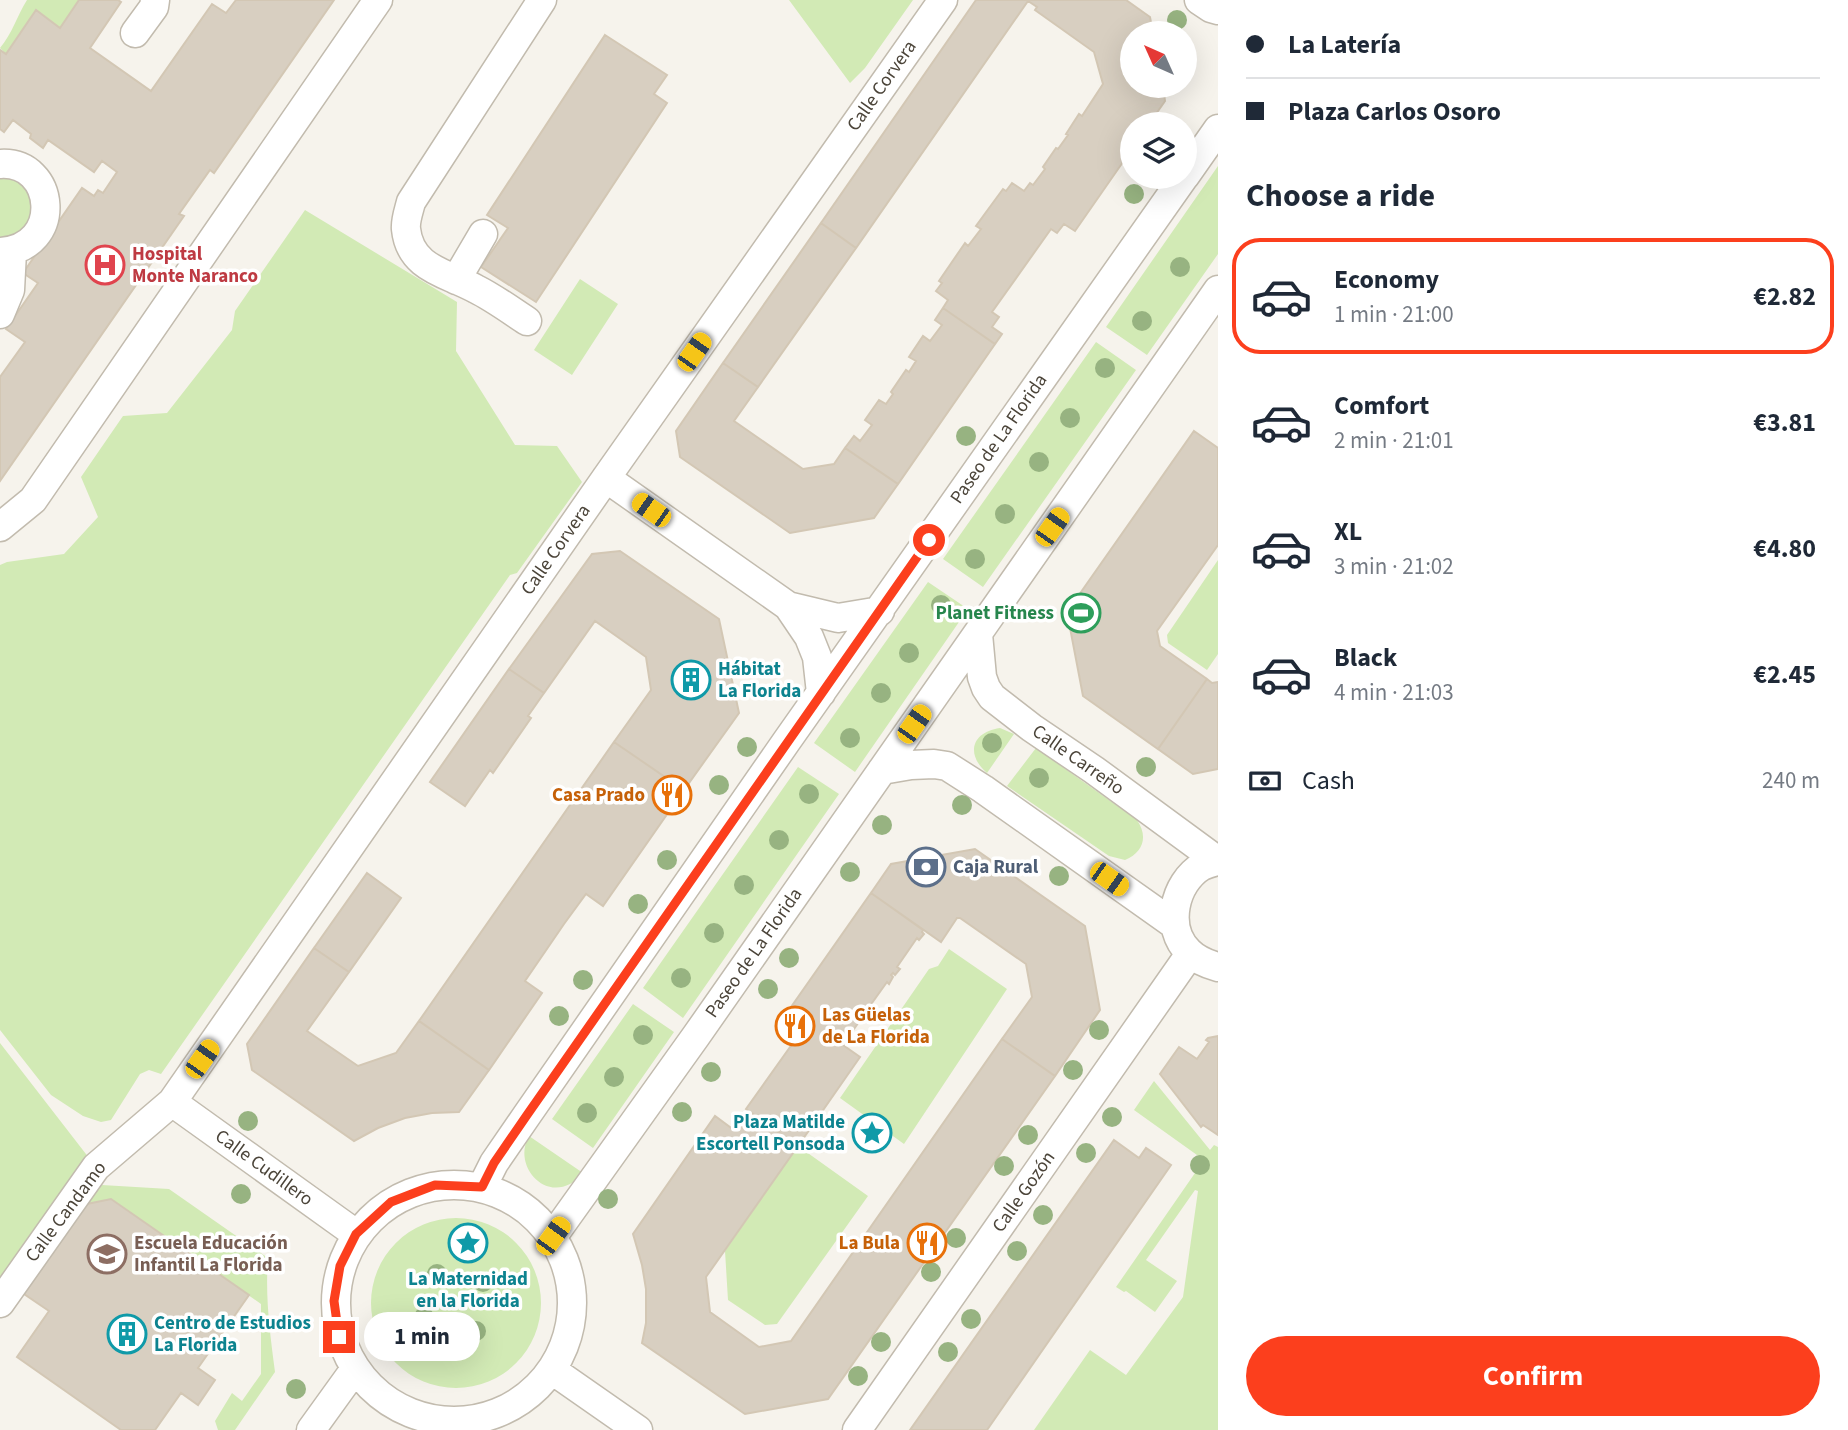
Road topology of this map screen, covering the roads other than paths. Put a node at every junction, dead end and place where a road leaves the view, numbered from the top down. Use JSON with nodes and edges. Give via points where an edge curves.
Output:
{"nodes":[{"id":1,"x":155,"y":0,"type":"edge"},
{"id":2,"x":378,"y":0,"type":"edge"},
{"id":3,"x":542,"y":0,"type":"edge"},
{"id":4,"x":943,"y":0,"type":"edge"},
{"id":5,"x":135,"y":33,"type":"dead end"},
{"id":6,"x":1218,"y":129,"type":"edge"},
{"id":7,"x":1197,"y":158,"type":"edge"},
{"id":8,"x":0,"y":164,"type":"edge"},
{"id":9,"x":1175,"y":189,"type":"edge"},
{"id":10,"x":483,"y":234,"type":"dead end"},
{"id":11,"x":6,"y":252,"type":"edge"},
{"id":12,"x":456,"y":280,"type":"junction"},
{"id":13,"x":1218,"y":290,"type":"edge"},
{"id":14,"x":0,"y":314,"type":"edge"},
{"id":15,"x":527,"y":321,"type":"dead end"},
{"id":16,"x":606,"y":478,"type":"junction"},
{"id":17,"x":0,"y":527,"type":"edge"},
{"id":18,"x":788,"y":606,"type":"junction"},
{"id":19,"x":880,"y":611,"type":"junction"},
{"id":20,"x":978,"y":634,"type":"junction"},
{"id":21,"x":821,"y":693,"type":"junction"},
{"id":22,"x":882,"y":770,"type":"junction"},
{"id":23,"x":1218,"y":861,"type":"edge"},
{"id":24,"x":1175,"y":925,"type":"junction"},
{"id":25,"x":1190,"y":954,"type":"junction"},
{"id":26,"x":1218,"y":967,"type":"edge"},
{"id":27,"x":172,"y":1102,"type":"junction"},
{"id":28,"x":482,"y":1187,"type":"junction"},
{"id":29,"x":356,"y":1234,"type":"junction"},
{"id":30,"x":553,"y":1236,"type":"junction"},
{"id":31,"x":0,"y":1303,"type":"edge"},
{"id":32,"x":355,"y":1369,"type":"junction"},
{"id":33,"x":552,"y":1370,"type":"junction"},
{"id":34,"x":428,"y":1425,"type":"edge"},
{"id":35,"x":311,"y":1430,"type":"edge"},
{"id":36,"x":638,"y":1430,"type":"edge"},
{"id":37,"x":857,"y":1430,"type":"edge"}],
"edges":[{"from":1,"to":5,"type":"street"},
{"from":2,"to":17,"type":"street","via":[[33,500]]},
{"from":3,"to":12,"type":"street","via":[[411,202],[405,228],[411,246],[423,264]]},
{"from":4,"to":16,"type":"street","name":"Calle Corvera"},
{"from":6,"to":7,"type":"street","name":"Paseo de La Florida"},
{"from":8,"to":11,"type":"street","via":[[22,168],[37,180],[46,198],[46,217],[38,235]]},
{"from":9,"to":19,"type":"street","name":"Paseo de La Florida"},
{"from":10,"to":12,"type":"street"},
{"from":11,"to":14,"type":"street","via":[[10,290]]},
{"from":12,"to":15,"type":"street"},
{"from":13,"to":20,"type":"street","name":"Paseo de La Florida"},
{"from":16,"to":18,"type":"street"},
{"from":16,"to":27,"type":"street","name":"Calle Corvera"},
{"from":18,"to":19,"type":"street","via":[[838,618]]},
{"from":18,"to":21,"type":"street","via":[[817,657]]},
{"from":19,"to":21,"type":"street","name":"Paseo de La Florida"},
{"from":20,"to":22,"type":"street","name":"Paseo de La Florida"},
{"from":20,"to":23,"type":"street","name":"Calle Carreño","via":[[982,677],[992,697]]},
{"from":21,"to":28,"type":"street","name":"Paseo de La Florida","via":[[494,1163]]},
{"from":22,"to":24,"type":"street","via":[[947,766]]},
{"from":22,"to":30,"type":"street","name":"Paseo de La Florida"},
{"from":23,"to":24,"type":"street","via":[[1187,878],[1175,900]]},
{"from":24,"to":25,"type":"street"},
{"from":25,"to":26,"type":"street"},
{"from":25,"to":37,"type":"street","name":"Calle Gozón"},
{"from":27,"to":29,"type":"street","name":"Calle Cudillero"},
{"from":27,"to":31,"type":"street","name":"Calle Candamo","via":[[96,1167]]},
{"from":28,"to":29,"type":"street","via":[[435,1185],[391,1202]]},
{"from":28,"to":30,"type":"street","via":[[522,1205]]},
{"from":29,"to":32,"type":"street","via":[[340,1266],[334,1301],[339,1337]]},
{"from":30,"to":33,"type":"street","via":[[568,1268],[573,1303],[568,1338]]},
{"from":32,"to":34,"type":"street","via":[[388,1403]]},
{"from":32,"to":35,"type":"street"},
{"from":33,"to":34,"type":"street","via":[[519,1402],[488,1416]]},
{"from":33,"to":36,"type":"street"}]}
